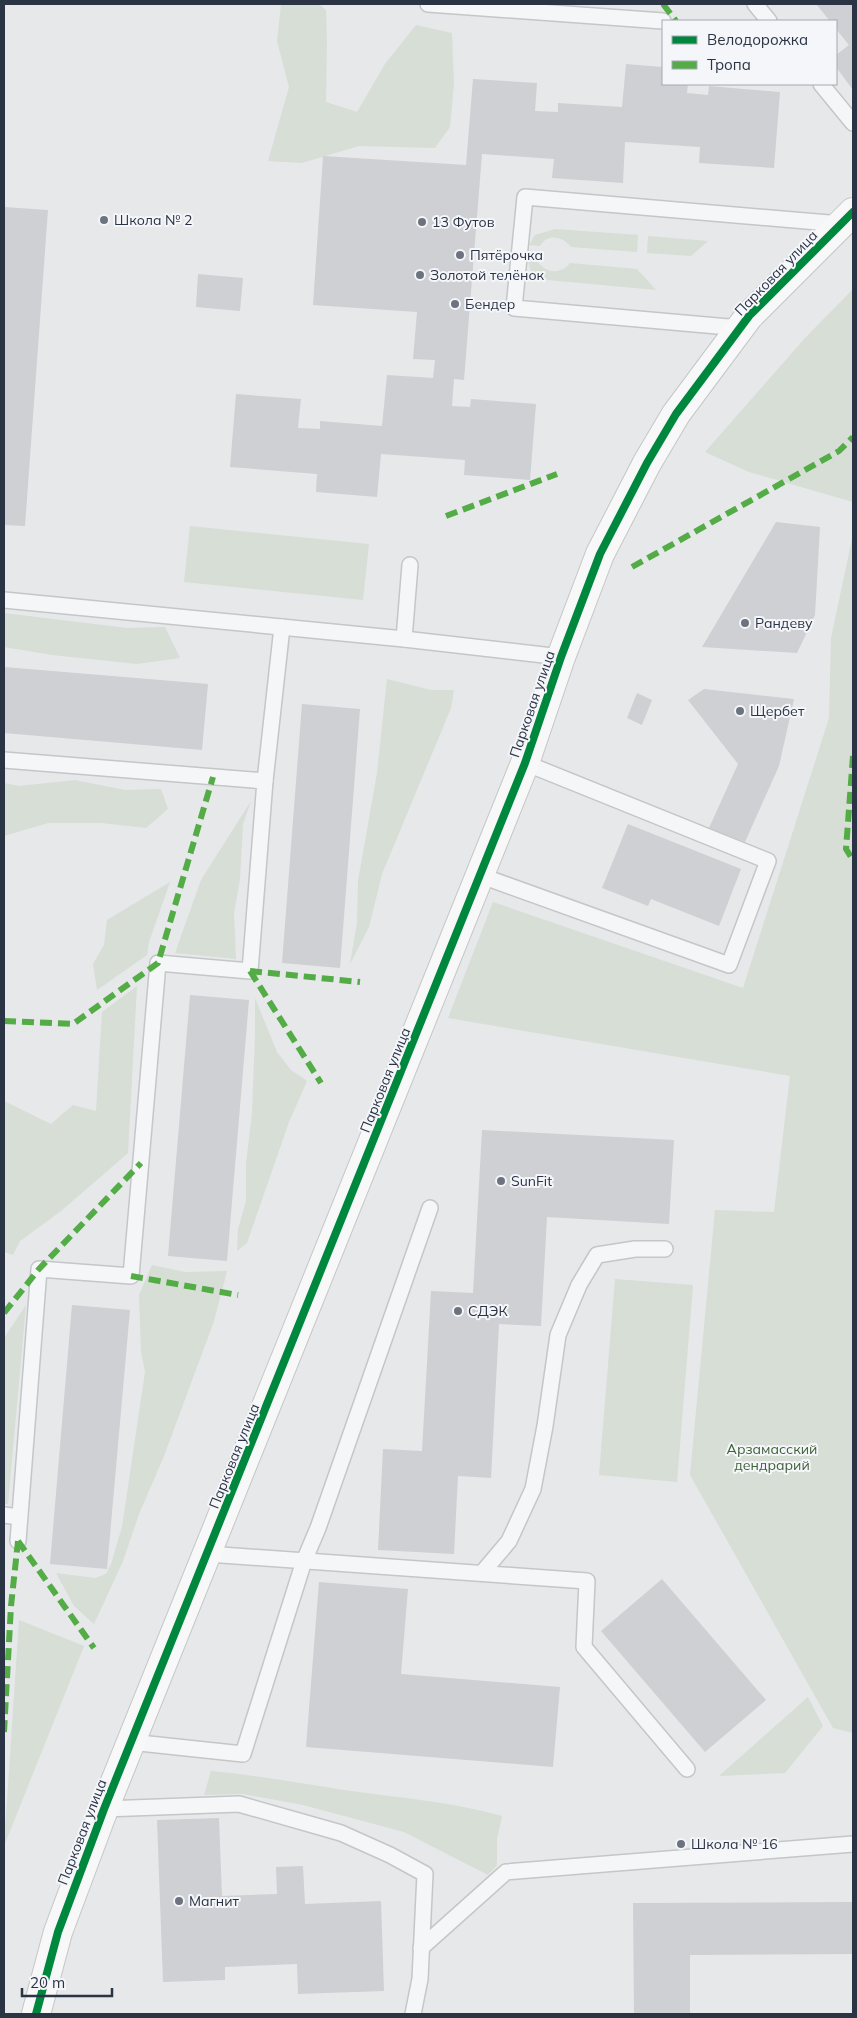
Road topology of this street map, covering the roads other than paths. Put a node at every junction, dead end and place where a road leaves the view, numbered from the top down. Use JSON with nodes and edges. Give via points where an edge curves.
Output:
{"nodes":[{"id":1,"x":428,"y":4,"type":"edge"},
{"id":2,"x":755,"y":4,"type":"edge"},
{"id":3,"x":769,"y":20,"type":"edge"},
{"id":4,"x":662,"y":21,"type":"edge"},
{"id":5,"x":822,"y":85,"type":"edge"},
{"id":6,"x":853,"y":123,"type":"edge"},
{"id":7,"x":847,"y":218,"type":"edge"},
{"id":8,"x":740,"y":328,"type":"junction"},
{"id":9,"x":410,"y":565,"type":"dead end"},
{"id":10,"x":4,"y":600,"type":"edge"},
{"id":11,"x":282,"y":627,"type":"junction"},
{"id":12,"x":404,"y":639,"type":"junction"},
{"id":13,"x":561,"y":657,"type":"junction"},
{"id":14,"x":4,"y":760,"type":"edge"},
{"id":15,"x":525,"y":763,"type":"junction"},
{"id":16,"x":265,"y":781,"type":"junction"},
{"id":17,"x":479,"y":875,"type":"junction"},
{"id":18,"x":430,"y":1208,"type":"dead end"},
{"id":19,"x":665,"y":1249,"type":"dead end"},
{"id":20,"x":4,"y":1514,"type":"edge"},
{"id":21,"x":19,"y":1517,"type":"junction"},
{"id":22,"x":18,"y":1541,"type":"dead end"},
{"id":23,"x":208,"y":1554,"type":"junction"},
{"id":24,"x":304,"y":1561,"type":"junction"},
{"id":25,"x":482,"y":1573,"type":"junction"},
{"id":26,"x":130,"y":1742,"type":"junction"},
{"id":27,"x":686,"y":1769,"type":"dead end"},
{"id":28,"x":104,"y":1809,"type":"junction"},
{"id":29,"x":853,"y":1844,"type":"edge"},
{"id":30,"x":422,"y":1948,"type":"junction"},
{"id":31,"x":36,"y":2014,"type":"edge"},
{"id":32,"x":413,"y":2014,"type":"edge"}],
"edges":[{"from":1,"to":4,"type":"lane"},
{"from":2,"to":3,"type":"lane"},
{"from":5,"to":6,"type":"lane"},
{"from":7,"to":8,"type":"street","name":"Парковая улица"},
{"from":7,"to":8,"type":"lane","via":[[525,198],[514,308]]},
{"from":8,"to":13,"type":"street","name":"Парковая улица","via":[[676,414],[647,463],[600,554]]},
{"from":9,"to":12,"type":"lane"},
{"from":10,"to":11,"type":"lane"},
{"from":11,"to":12,"type":"lane"},
{"from":11,"to":16,"type":"lane"},
{"from":12,"to":13,"type":"lane"},
{"from":13,"to":15,"type":"street","name":"Парковая улица"},
{"from":14,"to":16,"type":"lane"},
{"from":15,"to":17,"type":"street","name":"Парковая улица"},
{"from":15,"to":17,"type":"lane","via":[[768,861],[729,965]]},
{"from":16,"to":21,"type":"lane","via":[[250,971],[158,963],[131,1276],[39,1269]]},
{"from":17,"to":23,"type":"street","name":"Парковая улица"},
{"from":18,"to":24,"type":"lane"},
{"from":19,"to":25,"type":"lane","via":[[634,1248],[597,1255],[579,1285],[558,1335],[533,1489],[509,1541]]},
{"from":20,"to":21,"type":"lane"},
{"from":21,"to":22,"type":"lane"},
{"from":23,"to":24,"type":"lane"},
{"from":23,"to":26,"type":"street","name":"Парковая улица"},
{"from":24,"to":25,"type":"lane"},
{"from":24,"to":26,"type":"lane","via":[[242,1754]]},
{"from":25,"to":27,"type":"lane","via":[[588,1581],[584,1647]]},
{"from":26,"to":28,"type":"street","name":"Парковая улица"},
{"from":28,"to":30,"type":"lane","via":[[239,1804],[340,1833],[425,1874]]},
{"from":28,"to":31,"type":"street","name":"Парковая улица","via":[[58,1932]]},
{"from":29,"to":30,"type":"lane","via":[[506,1872]]},
{"from":30,"to":32,"type":"lane"}]}
